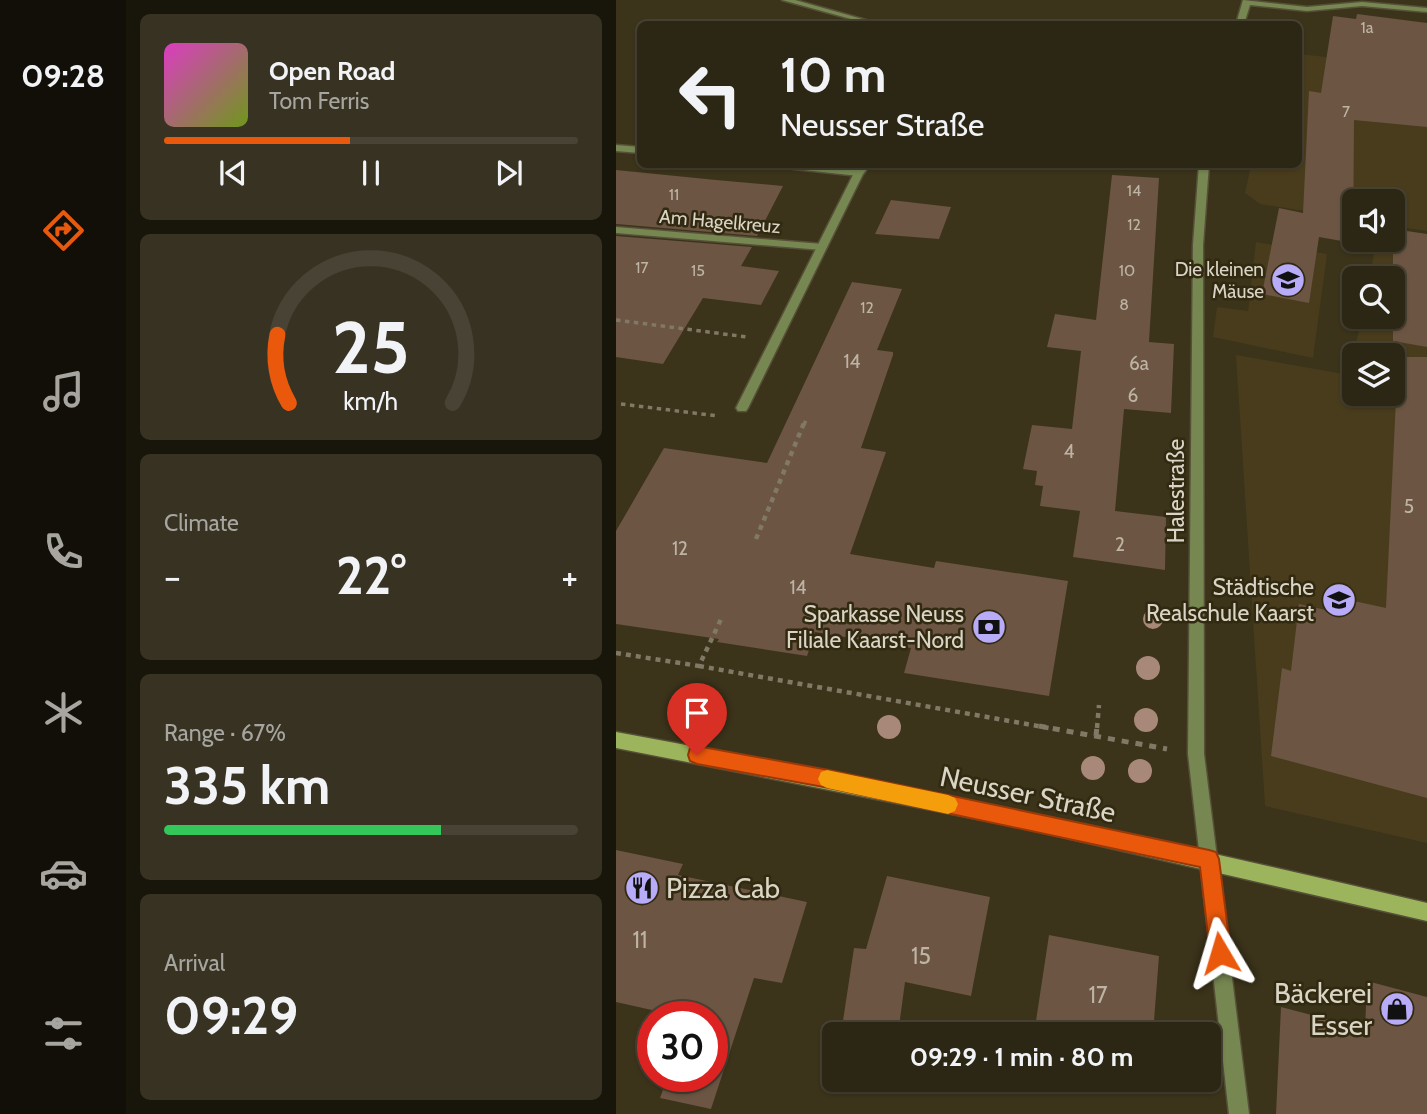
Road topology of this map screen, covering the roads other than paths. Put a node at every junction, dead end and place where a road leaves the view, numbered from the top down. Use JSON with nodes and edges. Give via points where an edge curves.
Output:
{"nodes":[{"id":1,"x":786,"y":0,"type":"edge"},
{"id":2,"x":1374,"y":0,"type":"edge"},
{"id":3,"x":1408,"y":0,"type":"edge"},
{"id":4,"x":1247,"y":1,"type":"edge"},
{"id":5,"x":1362,"y":4,"type":"junction"},
{"id":6,"x":1426,"y":10,"type":"edge"},
{"id":7,"x":865,"y":21,"type":"edge"},
{"id":8,"x":1241,"y":21,"type":"edge"},
{"id":9,"x":616,"y":148,"type":"edge"},
{"id":10,"x":637,"y":150,"type":"edge"},
{"id":11,"x":1204,"y":168,"type":"edge"},
{"id":12,"x":863,"y":169,"type":"edge"},
{"id":13,"x":616,"y":230,"type":"edge"},
{"id":14,"x":822,"y":247,"type":"junction"},
{"id":15,"x":742,"y":408,"type":"road end"},
{"id":16,"x":616,"y":740,"type":"edge"},
{"id":17,"x":1209,"y":859,"type":"junction"},
{"id":18,"x":1427,"y":912,"type":"edge"},
{"id":19,"x":1239,"y":1114,"type":"edge"}],
"edges":[{"from":1,"to":7,"type":"street"},
{"from":2,"to":5,"type":"street"},
{"from":3,"to":6,"type":"street"},
{"from":4,"to":5,"type":"street","via":[[1313,9]]},
{"from":4,"to":8,"type":"street"},
{"from":5,"to":6,"type":"street"},
{"from":9,"to":10,"type":"street"},
{"from":11,"to":17,"type":"street","name":"Halestraße","via":[[1198,245],[1196,754]]},
{"from":12,"to":14,"type":"street"},
{"from":13,"to":14,"type":"street","name":"Am Hagelkreuz"},
{"from":14,"to":15,"type":"street"},
{"from":16,"to":17,"type":"main road","name":"Neusser Straße","via":[[829,779]]},
{"from":17,"to":18,"type":"main road","name":"Neusser Straße"},
{"from":17,"to":19,"type":"street","name":"Halestraße"}]}
